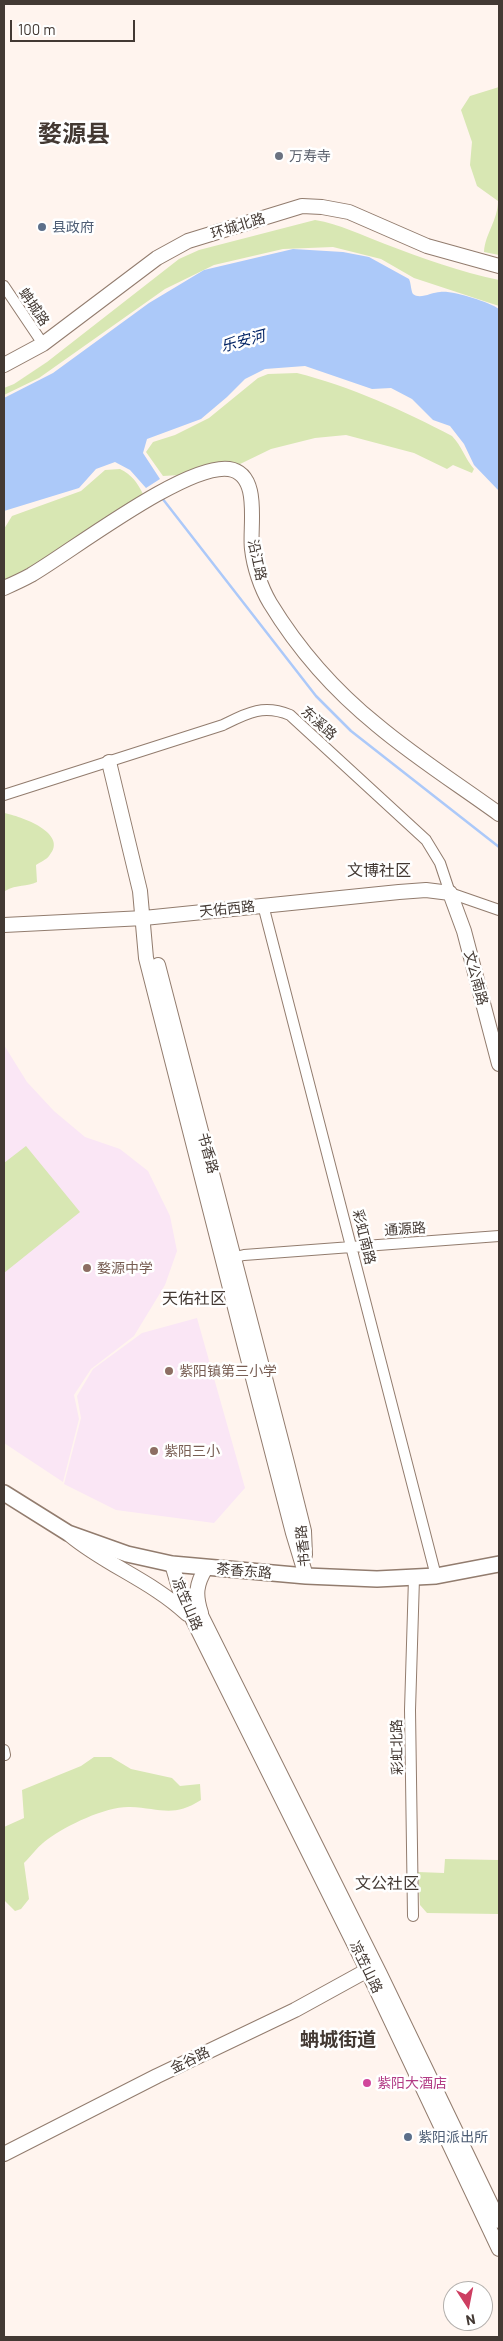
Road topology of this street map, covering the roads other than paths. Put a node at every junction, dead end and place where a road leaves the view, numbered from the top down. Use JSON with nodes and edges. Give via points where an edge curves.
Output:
{"nodes":[{"id":1,"x":499,"y":266,"type":"edge"},
{"id":2,"x":4,"y":286,"type":"edge"},
{"id":3,"x":42,"y":344,"type":"junction"},
{"id":4,"x":4,"y":365,"type":"edge"},
{"id":5,"x":4,"y":588,"type":"edge"},
{"id":6,"x":109,"y":762,"type":"junction"},
{"id":7,"x":4,"y":795,"type":"edge"},
{"id":8,"x":499,"y":814,"type":"edge"},
{"id":9,"x":450,"y":893,"type":"junction"},
{"id":10,"x":263,"y":905,"type":"junction"},
{"id":11,"x":499,"y":910,"type":"edge"},
{"id":12,"x":144,"y":918,"type":"junction"},
{"id":13,"x":4,"y":925,"type":"edge"},
{"id":14,"x":499,"y":1064,"type":"edge"},
{"id":15,"x":499,"y":1236,"type":"edge"},
{"id":16,"x":352,"y":1247,"type":"junction"},
{"id":17,"x":229,"y":1258,"type":"junction"},
{"id":18,"x":4,"y":1493,"type":"edge"},
{"id":19,"x":68,"y":1533,"type":"junction"},
{"id":20,"x":172,"y":1564,"type":"junction"},
{"id":21,"x":499,"y":1564,"type":"edge"},
{"id":22,"x":206,"y":1568,"type":"junction"},
{"id":23,"x":306,"y":1576,"type":"junction"},
{"id":24,"x":436,"y":1576,"type":"junction"},
{"id":25,"x":414,"y":1578,"type":"junction"},
{"id":26,"x":198,"y":1618,"type":"junction"},
{"id":27,"x":413,"y":1916,"type":"dead end"},
{"id":28,"x":372,"y":1967,"type":"junction"},
{"id":29,"x":4,"y":2154,"type":"edge"},
{"id":30,"x":499,"y":2221,"type":"edge"},
{"id":31,"x":499,"y":2246,"type":"edge"}],
"edges":[{"from":1,"to":3,"type":"street","name":"环城北路","via":[[427,246],[349,212],[302,206],[188,240],[157,258]]},
{"from":2,"to":3,"type":"street","name":"蚺城路"},
{"from":3,"to":4,"type":"street","name":"环城北路"},
{"from":5,"to":8,"type":"street","name":"沿江路","via":[[31,575],[180,482],[204,472],[236,471],[249,486],[253,504],[252,550],[269,602],[317,668],[376,725]]},
{"from":6,"to":7,"type":"street","name":"东溪路"},
{"from":6,"to":9,"type":"street","name":"东溪路","via":[[257,711],[276,709],[290,715],[426,840],[440,864]]},
{"from":6,"to":12,"type":"street","name":"书香路"},
{"from":9,"to":10,"type":"street","name":"天佑西路","via":[[426,890]]},
{"from":9,"to":11,"type":"street"},
{"from":9,"to":14,"type":"street","name":"文公南路","via":[[464,931]]},
{"from":10,"to":12,"type":"street","name":"天佑西路"},
{"from":10,"to":16,"type":"street","name":"彩虹南路"},
{"from":12,"to":13,"type":"street","name":"天佑西路"},
{"from":12,"to":17,"type":"street","name":"书香路"},
{"from":15,"to":16,"type":"street","name":"通源路"},
{"from":16,"to":17,"type":"street","name":"通源路"},
{"from":16,"to":24,"type":"street","name":"彩虹南路"},
{"from":17,"to":23,"type":"street","name":"书香路","via":[[304,1531]]},
{"from":18,"to":19,"type":"main road","name":"茶香东路"},
{"from":19,"to":20,"type":"main road","name":"茶香东路","via":[[111,1549]]},
{"from":19,"to":26,"type":"street","via":[[98,1556]]},
{"from":20,"to":22,"type":"main road","name":"茶香东路"},
{"from":20,"to":26,"type":"street","name":"凉笠山路"},
{"from":21,"to":24,"type":"main road","name":"茶香东路"},
{"from":22,"to":23,"type":"main road","name":"茶香东路"},
{"from":22,"to":26,"type":"street","via":[[196,1589]]},
{"from":23,"to":25,"type":"main road","name":"茶香东路"},
{"from":24,"to":25,"type":"main road","name":"茶香东路"},
{"from":25,"to":27,"type":"street","name":"彩虹北路","via":[[410,1710]]},
{"from":26,"to":28,"type":"street","name":"凉笠山路"},
{"from":28,"to":29,"type":"street","name":"金谷路","via":[[295,2010]]},
{"from":28,"to":30,"type":"street","name":"凉笠山路"},
{"from":28,"to":31,"type":"street","name":"凉笠山路"}]}
